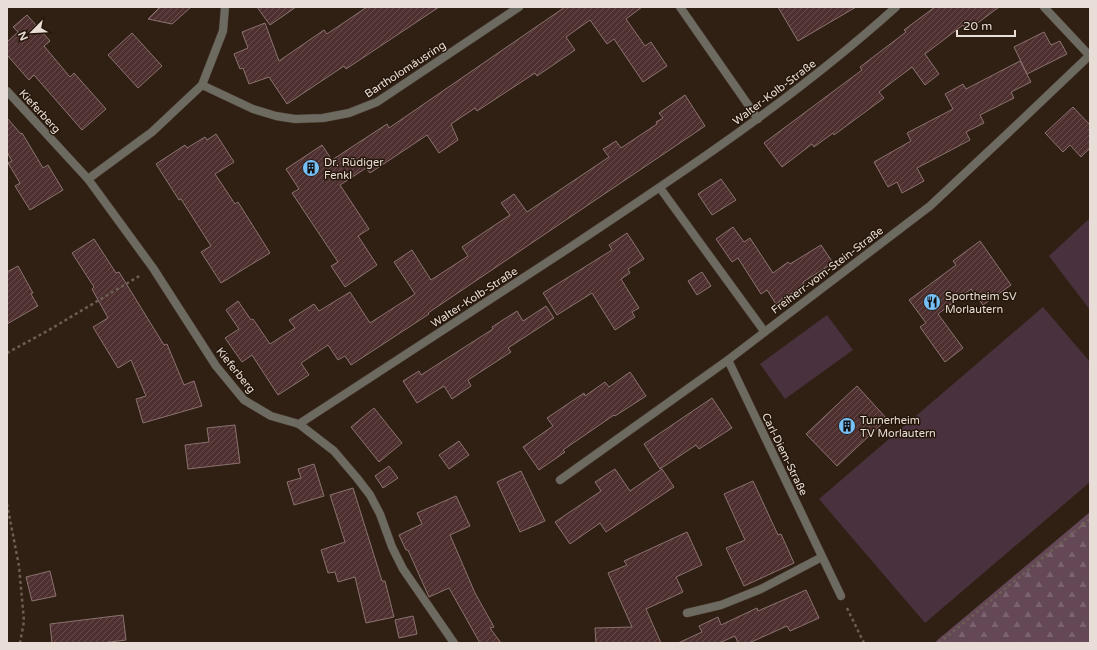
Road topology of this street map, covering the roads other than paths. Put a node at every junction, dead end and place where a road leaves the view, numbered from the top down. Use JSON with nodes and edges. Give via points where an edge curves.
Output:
{"nodes":[{"id":1,"x":225,"y":7,"type":"edge"},
{"id":2,"x":519,"y":7,"type":"edge"},
{"id":3,"x":680,"y":7,"type":"edge"},
{"id":4,"x":896,"y":7,"type":"edge"},
{"id":5,"x":1044,"y":7,"type":"edge"},
{"id":6,"x":1090,"y":55,"type":"edge"},
{"id":7,"x":202,"y":85,"type":"junction"},
{"id":8,"x":7,"y":91,"type":"edge"},
{"id":9,"x":758,"y":119,"type":"junction"},
{"id":10,"x":88,"y":179,"type":"junction"},
{"id":11,"x":660,"y":188,"type":"junction"},
{"id":12,"x":764,"y":331,"type":"junction"},
{"id":13,"x":728,"y":360,"type":"junction"},
{"id":14,"x":299,"y":424,"type":"junction"},
{"id":15,"x":560,"y":480,"type":"dead end"},
{"id":16,"x":822,"y":557,"type":"junction"},
{"id":17,"x":841,"y":596,"type":"road end"},
{"id":18,"x":688,"y":613,"type":"dead end"},
{"id":19,"x":454,"y":643,"type":"edge"}],
"edges":[{"from":1,"to":7,"type":"street","via":[[223,31]]},
{"from":2,"to":7,"type":"street","name":"Bartholomäusring","via":[[377,102],[350,113],[323,118],[295,119],[276,116],[253,109]]},
{"from":3,"to":9,"type":"street"},
{"from":4,"to":9,"type":"street","name":"Walter-Kolb-Straße","via":[[843,54]]},
{"from":5,"to":6,"type":"street"},
{"from":6,"to":12,"type":"street","name":"Freiherr-vom-Stein-Straße","via":[[930,206]]},
{"from":7,"to":10,"type":"street","via":[[152,132]]},
{"from":8,"to":10,"type":"street","name":"Kieferberg"},
{"from":9,"to":11,"type":"street","name":"Walter-Kolb-Straße"},
{"from":10,"to":14,"type":"street","name":"Kieferberg","via":[[153,268],[216,366],[244,400],[272,416]]},
{"from":11,"to":12,"type":"street"},
{"from":11,"to":14,"type":"street","name":"Walter-Kolb-Straße"},
{"from":12,"to":13,"type":"street","name":"Freiherr-vom-Stein-Straße"},
{"from":13,"to":15,"type":"street","name":"Freiherr-vom-Stein-Straße"},
{"from":13,"to":16,"type":"street","name":"Carl-Diem-Straße"},
{"from":14,"to":19,"type":"street","name":"Kieferberg","via":[[334,451],[370,495],[403,569]]},
{"from":16,"to":17,"type":"street","name":"Carl-Diem-Straße"},
{"from":16,"to":18,"type":"street","via":[[761,589],[721,605]]}]}
